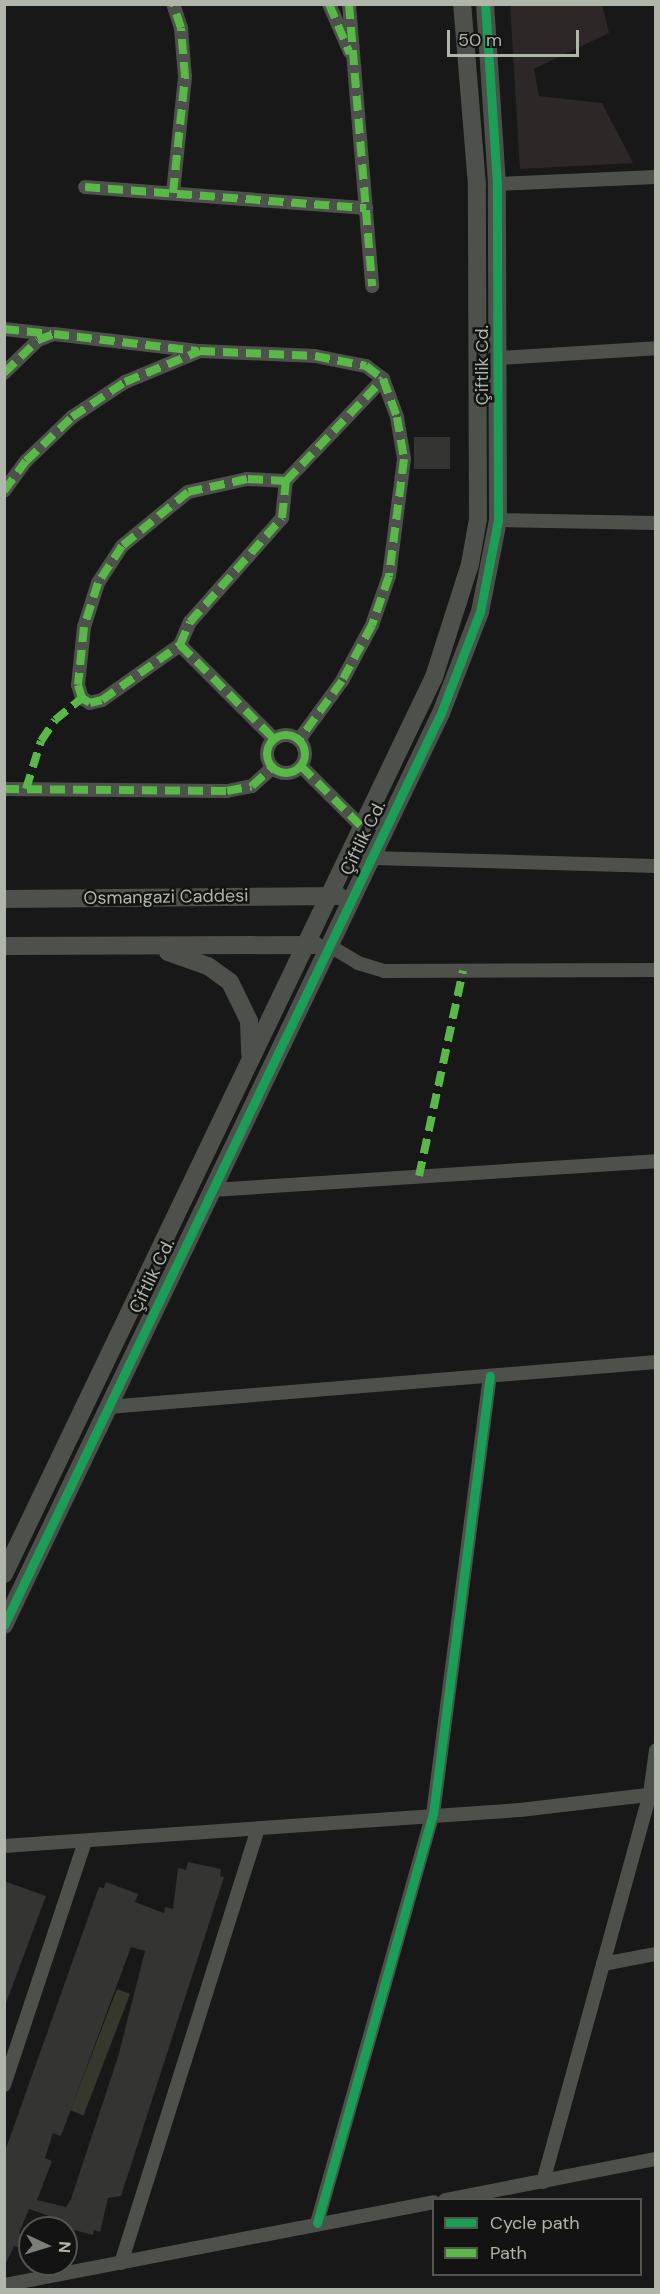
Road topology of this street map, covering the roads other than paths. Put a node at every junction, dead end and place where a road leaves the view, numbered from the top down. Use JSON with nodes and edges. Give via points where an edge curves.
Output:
{"nodes":[{"id":1,"x":173,"y":4,"type":"edge"},
{"id":2,"x":329,"y":4,"type":"edge"},
{"id":3,"x":349,"y":4,"type":"edge"},
{"id":4,"x":462,"y":4,"type":"edge"},
{"id":5,"x":485,"y":4,"type":"edge"},
{"id":6,"x":354,"y":61,"type":"junction"},
{"id":7,"x":656,"y":177,"type":"edge"},
{"id":8,"x":497,"y":184,"type":"junction"},
{"id":9,"x":85,"y":187,"type":"dead end"},
{"id":10,"x":173,"y":194,"type":"junction"},
{"id":11,"x":366,"y":208,"type":"junction"},
{"id":12,"x":372,"y":286,"type":"dead end"},
{"id":13,"x":4,"y":329,"type":"edge"},
{"id":14,"x":54,"y":334,"type":"junction"},
{"id":15,"x":656,"y":348,"type":"edge"},
{"id":16,"x":200,"y":351,"type":"junction"},
{"id":17,"x":499,"y":358,"type":"junction"},
{"id":18,"x":4,"y":374,"type":"edge"},
{"id":19,"x":383,"y":379,"type":"junction"},
{"id":20,"x":286,"y":481,"type":"junction"},
{"id":21,"x":4,"y":491,"type":"edge"},
{"id":22,"x":498,"y":520,"type":"junction"},
{"id":23,"x":656,"y":523,"type":"edge"},
{"id":24,"x":180,"y":645,"type":"junction"},
{"id":25,"x":274,"y":739,"type":"junction"},
{"id":26,"x":298,"y":740,"type":"junction"},
{"id":27,"x":301,"y":766,"type":"junction"},
{"id":28,"x":273,"y":767,"type":"junction"},
{"id":29,"x":4,"y":789,"type":"edge"},
{"id":30,"x":361,"y":826,"type":"junction"},
{"id":31,"x":372,"y":858,"type":"junction"},
{"id":32,"x":656,"y":866,"type":"edge"},
{"id":33,"x":328,"y":896,"type":"junction"},
{"id":34,"x":354,"y":896,"type":"junction"},
{"id":35,"x":4,"y":899,"type":"edge"},
{"id":36,"x":305,"y":945,"type":"junction"},
{"id":37,"x":4,"y":946,"type":"edge"},
{"id":38,"x":143,"y":946,"type":"junction"},
{"id":39,"x":330,"y":946,"type":"junction"},
{"id":40,"x":656,"y":970,"type":"edge"},
{"id":41,"x":250,"y":1060,"type":"junction"},
{"id":42,"x":656,"y":1161,"type":"edge"},
{"id":43,"x":212,"y":1190,"type":"junction"},
{"id":44,"x":656,"y":1362,"type":"edge"},
{"id":45,"x":490,"y":1376,"type":"junction"},
{"id":46,"x":108,"y":1407,"type":"junction"},
{"id":47,"x":4,"y":1574,"type":"edge"},
{"id":48,"x":4,"y":1625,"type":"edge"},
{"id":49,"x":656,"y":1750,"type":"edge"},
{"id":50,"x":652,"y":1794,"type":"edge"},
{"id":51,"x":433,"y":1814,"type":"junction"},
{"id":52,"x":258,"y":1829,"type":"junction"},
{"id":53,"x":85,"y":1841,"type":"junction"},
{"id":54,"x":4,"y":1846,"type":"edge"},
{"id":55,"x":656,"y":1954,"type":"edge"},
{"id":56,"x":603,"y":1964,"type":"junction"},
{"id":57,"x":4,"y":2085,"type":"edge"},
{"id":58,"x":656,"y":2159,"type":"edge"},
{"id":59,"x":543,"y":2182,"type":"junction"},
{"id":60,"x":451,"y":2198,"type":"edge"},
{"id":61,"x":432,"y":2202,"type":"edge"},
{"id":62,"x":316,"y":2223,"type":"junction"},
{"id":63,"x":121,"y":2264,"type":"junction"},
{"id":64,"x":4,"y":2285,"type":"edge"}],
"edges":[{"from":1,"to":10,"type":"street","via":[[181,28],[185,77]]},
{"from":2,"to":6,"type":"street"},
{"from":3,"to":6,"type":"street"},
{"from":4,"to":30,"type":"street","name":"Çiftlik Cd.","via":[[477,185],[478,519],[470,564],[434,676]]},
{"from":5,"to":8,"type":"street","name":"Çiftlik Cd."},
{"from":6,"to":11,"type":"street"},
{"from":7,"to":8,"type":"street"},
{"from":8,"to":17,"type":"street","name":"Çiftlik Cd."},
{"from":9,"to":10,"type":"street"},
{"from":10,"to":11,"type":"street"},
{"from":11,"to":12,"type":"street"},
{"from":13,"to":14,"type":"street"},
{"from":14,"to":16,"type":"street"},
{"from":14,"to":18,"type":"street","via":[[38,340]]},
{"from":15,"to":17,"type":"street"},
{"from":16,"to":19,"type":"street","via":[[315,356],[366,366]]},
{"from":16,"to":21,"type":"street","via":[[125,382],[72,417],[26,461]]},
{"from":17,"to":22,"type":"street","name":"Çiftlik Cd."},
{"from":19,"to":20,"type":"street"},
{"from":19,"to":26,"type":"street","via":[[397,417],[404,459],[389,576],[372,625],[342,681]]},
{"from":20,"to":24,"type":"street","via":[[282,518],[190,622]]},
{"from":20,"to":24,"type":"street","via":[[248,479],[188,492],[122,546],[98,583],[84,627],[78,685],[82,698],[90,703],[102,700]]},
{"from":22,"to":23,"type":"street"},
{"from":22,"to":31,"type":"street","name":"Çiftlik Cd.","via":[[490,575],[465,658]]},
{"from":24,"to":25,"type":"street"},
{"from":25,"to":26,"type":"street","via":[[285,735]]},
{"from":25,"to":28,"type":"street","via":[[267,756]]},
{"from":26,"to":27,"type":"street","via":[[305,754]]},
{"from":27,"to":28,"type":"street","via":[[290,772]]},
{"from":27,"to":30,"type":"street"},
{"from":28,"to":29,"type":"street","via":[[252,786],[226,790]]},
{"from":30,"to":33,"type":"street","name":"Çiftlik Cd."},
{"from":31,"to":32,"type":"street"},
{"from":31,"to":34,"type":"street","name":"Çiftlik Cd."},
{"from":33,"to":34,"type":"street","name":"Osmangazi Caddesi"},
{"from":33,"to":35,"type":"street","name":"Osmangazi Caddesi"},
{"from":33,"to":36,"type":"street","name":"Çiftlik Cd."},
{"from":34,"to":39,"type":"street","name":"Çiftlik Cd."},
{"from":36,"to":38,"type":"street"},
{"from":36,"to":39,"type":"street"},
{"from":36,"to":41,"type":"street","name":"Çiftlik Cd."},
{"from":37,"to":38,"type":"street"},
{"from":38,"to":41,"type":"street","via":[[201,963],[230,982],[249,1022]]},
{"from":39,"to":40,"type":"street","via":[[358,963],[384,971]]},
{"from":39,"to":43,"type":"street","name":"Çiftlik Cd."},
{"from":41,"to":47,"type":"street","name":"Çiftlik Cd."},
{"from":42,"to":43,"type":"street"},
{"from":43,"to":46,"type":"street","name":"Çiftlik Cd."},
{"from":44,"to":45,"type":"street"},
{"from":45,"to":46,"type":"street"},
{"from":45,"to":51,"type":"street"},
{"from":46,"to":48,"type":"street","name":"Çiftlik Cd."},
{"from":49,"to":50,"type":"street"},
{"from":50,"to":51,"type":"street"},
{"from":50,"to":56,"type":"street"},
{"from":51,"to":52,"type":"street"},
{"from":51,"to":62,"type":"street"},
{"from":52,"to":53,"type":"street"},
{"from":52,"to":63,"type":"street"},
{"from":53,"to":54,"type":"street"},
{"from":53,"to":57,"type":"street"},
{"from":55,"to":56,"type":"street"},
{"from":56,"to":59,"type":"street"},
{"from":58,"to":59,"type":"street"},
{"from":59,"to":60,"type":"street"},
{"from":61,"to":62,"type":"street"},
{"from":62,"to":63,"type":"street"},
{"from":63,"to":64,"type":"street"}]}
